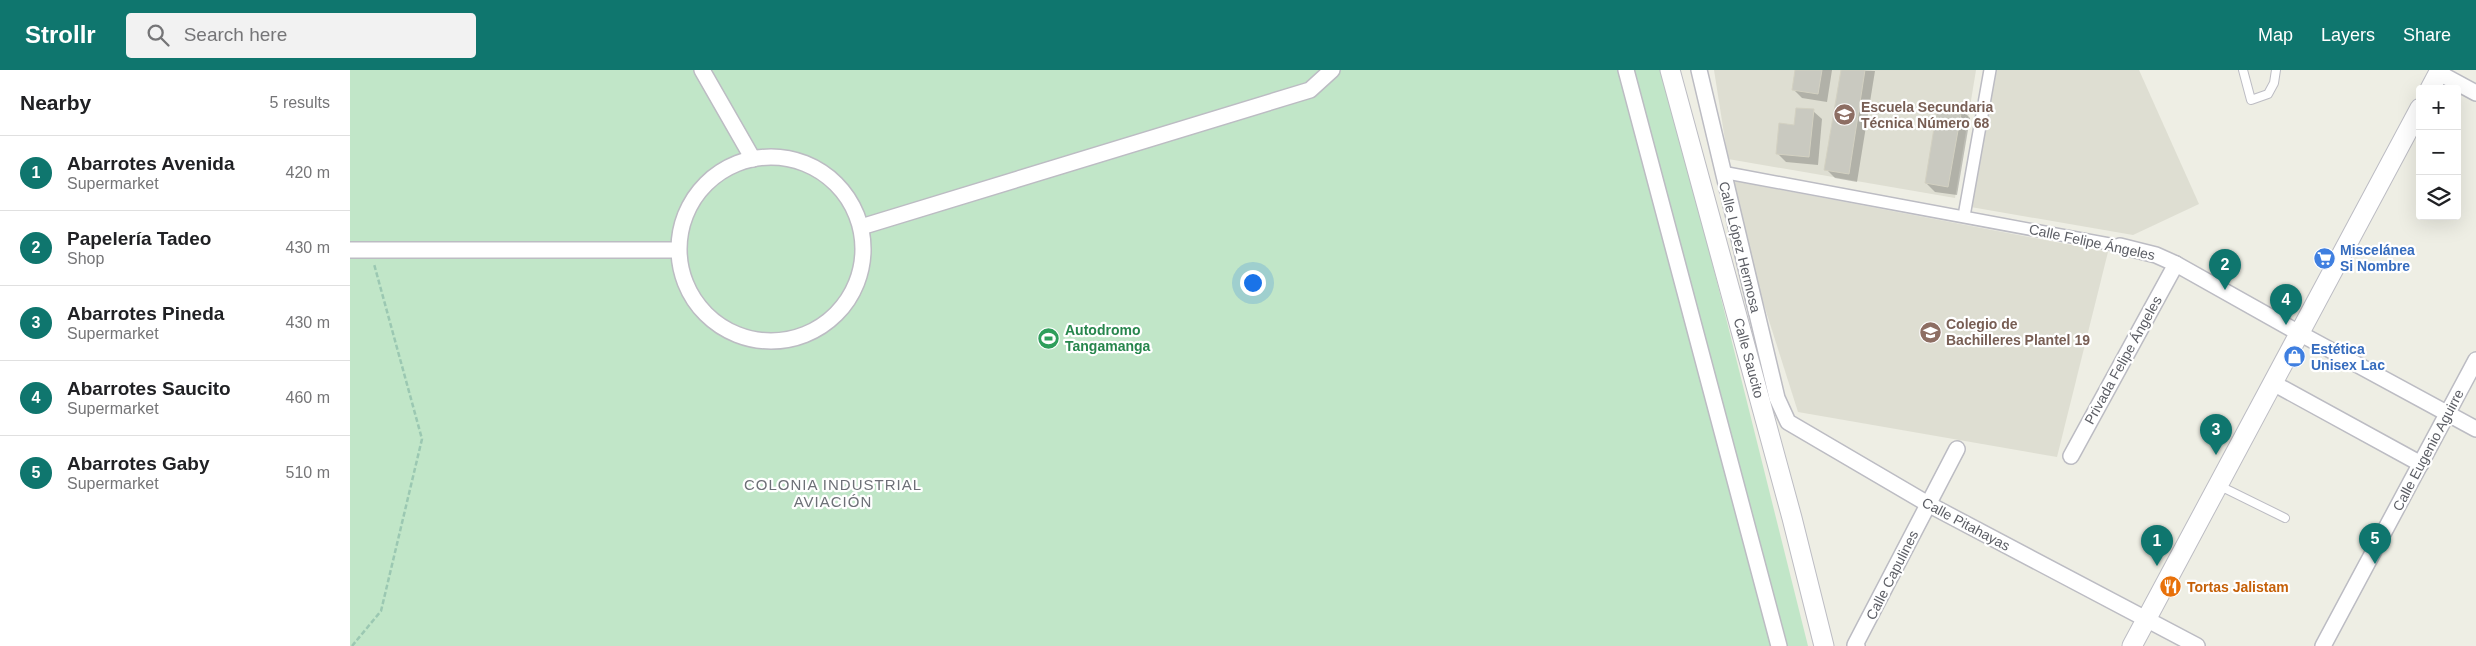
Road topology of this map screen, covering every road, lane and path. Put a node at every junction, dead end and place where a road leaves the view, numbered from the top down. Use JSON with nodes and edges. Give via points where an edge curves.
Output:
{"nodes":[{"id":1,"x":702,"y":70,"type":"edge"},
{"id":2,"x":1332,"y":70,"type":"edge"},
{"id":3,"x":1626,"y":70,"type":"edge"},
{"id":4,"x":1670,"y":70,"type":"edge"},
{"id":5,"x":1699,"y":70,"type":"edge"},
{"id":6,"x":1990,"y":70,"type":"edge"},
{"id":7,"x":2244,"y":70,"type":"edge"},
{"id":8,"x":2276,"y":70,"type":"edge"},
{"id":9,"x":2436,"y":77,"type":"edge"},
{"id":10,"x":2476,"y":93,"type":"edge"},
{"id":11,"x":2416,"y":115,"type":"edge"},
{"id":12,"x":753,"y":159,"type":"junction"},
{"id":13,"x":1722,"y":172,"type":"junction"},
{"id":14,"x":1700,"y":177,"type":"junction"},
{"id":15,"x":1964,"y":216,"type":"junction"},
{"id":16,"x":861,"y":226,"type":"junction"},
{"id":17,"x":2120,"y":246,"type":"joint"},
{"id":18,"x":370,"y":249,"type":"junction"},
{"id":19,"x":350,"y":250,"type":"edge"},
{"id":20,"x":678,"y":250,"type":"junction"},
{"id":21,"x":2176,"y":264,"type":"junction"},
{"id":22,"x":2298,"y":333,"type":"junction"},
{"id":23,"x":2476,"y":360,"type":"edge"},
{"id":24,"x":2273,"y":383,"type":"junction"},
{"id":25,"x":2447,"y":413,"type":"junction"},
{"id":26,"x":1788,"y":422,"type":"joint"},
{"id":27,"x":2476,"y":429,"type":"edge"},
{"id":28,"x":1957,"y":449,"type":"dead end"},
{"id":29,"x":2070,"y":456,"type":"dead end"},
{"id":30,"x":2421,"y":464,"type":"junction"},
{"id":31,"x":2218,"y":485,"type":"junction"},
{"id":32,"x":1928,"y":504,"type":"junction"},
{"id":33,"x":2285,"y":518,"type":"dead end"},
{"id":34,"x":2147,"y":619,"type":"junction"},
{"id":35,"x":352,"y":646,"type":"edge"},
{"id":36,"x":1779,"y":646,"type":"edge"},
{"id":37,"x":1824,"y":646,"type":"edge"},
{"id":38,"x":1856,"y":646,"type":"edge"},
{"id":39,"x":2132,"y":646,"type":"edge"},
{"id":40,"x":2197,"y":646,"type":"edge"},
{"id":41,"x":2323,"y":646,"type":"edge"}],
"edges":[{"from":1,"to":12,"type":"street"},
{"from":2,"to":16,"type":"street","via":[[1310,90]]},
{"from":3,"to":36,"type":"street"},
{"from":4,"to":14,"type":"street","name":"Calle Saucito"},
{"from":5,"to":13,"type":"street","name":"Calle López Hermosa"},
{"from":6,"to":15,"type":"street"},
{"from":7,"to":8,"type":"lane","via":[[2251,100],[2268,94]]},
{"from":9,"to":10,"type":"street"},
{"from":11,"to":22,"type":"street"},
{"from":12,"to":16,"type":"street","via":[[794,160],[816,168],[836,183],[851,203]]},
{"from":12,"to":20,"type":"street","via":[[728,168],[706,185],[690,207]]},
{"from":13,"to":14,"type":"street","name":"Calle Felipe Ángeles"},
{"from":13,"to":15,"type":"street","name":"Calle Felipe Ángeles"},
{"from":13,"to":26,"type":"street","name":"Calle López Hermosa","via":[[1777,398]]},
{"from":14,"to":37,"type":"street","name":"Calle Saucito"},
{"from":15,"to":17,"type":"street","name":"Calle Felipe Ángeles"},
{"from":16,"to":20,"type":"street","via":[[864,252],[858,280],[844,306],[823,326],[796,338],[767,342],[741,337],[718,325],[699,307],[686,285]]},
{"from":17,"to":21,"type":"street","name":"Calle Felipe Ángeles"},
{"from":18,"to":19,"type":"street"},
{"from":18,"to":20,"type":"street"},
{"from":18,"to":35,"type":"path","via":[[422,439],[380,611]]},
{"from":21,"to":22,"type":"street","name":"Calle Felipe Ángeles"},
{"from":21,"to":29,"type":"street","name":"Privada Felipe Ángeles"},
{"from":22,"to":24,"type":"street"},
{"from":22,"to":25,"type":"street","name":"Calle Felipe Ángeles"},
{"from":23,"to":25,"type":"street","name":"Calle Eugenio Aguirre"},
{"from":24,"to":30,"type":"street"},
{"from":24,"to":31,"type":"street"},
{"from":25,"to":27,"type":"street","name":"Calle Felipe Ángeles"},
{"from":25,"to":30,"type":"street","name":"Calle Eugenio Aguirre"},
{"from":26,"to":32,"type":"street","name":"Calle Pitahayas"},
{"from":28,"to":32,"type":"street","name":"Calle Capulines"},
{"from":30,"to":41,"type":"street","name":"Calle Eugenio Aguirre"},
{"from":31,"to":33,"type":"lane"},
{"from":31,"to":34,"type":"street"},
{"from":32,"to":34,"type":"street","name":"Calle Pitahayas"},
{"from":32,"to":38,"type":"street","name":"Calle Capulines"},
{"from":34,"to":39,"type":"street"},
{"from":34,"to":40,"type":"street","name":"Calle Pitahayas"}]}
